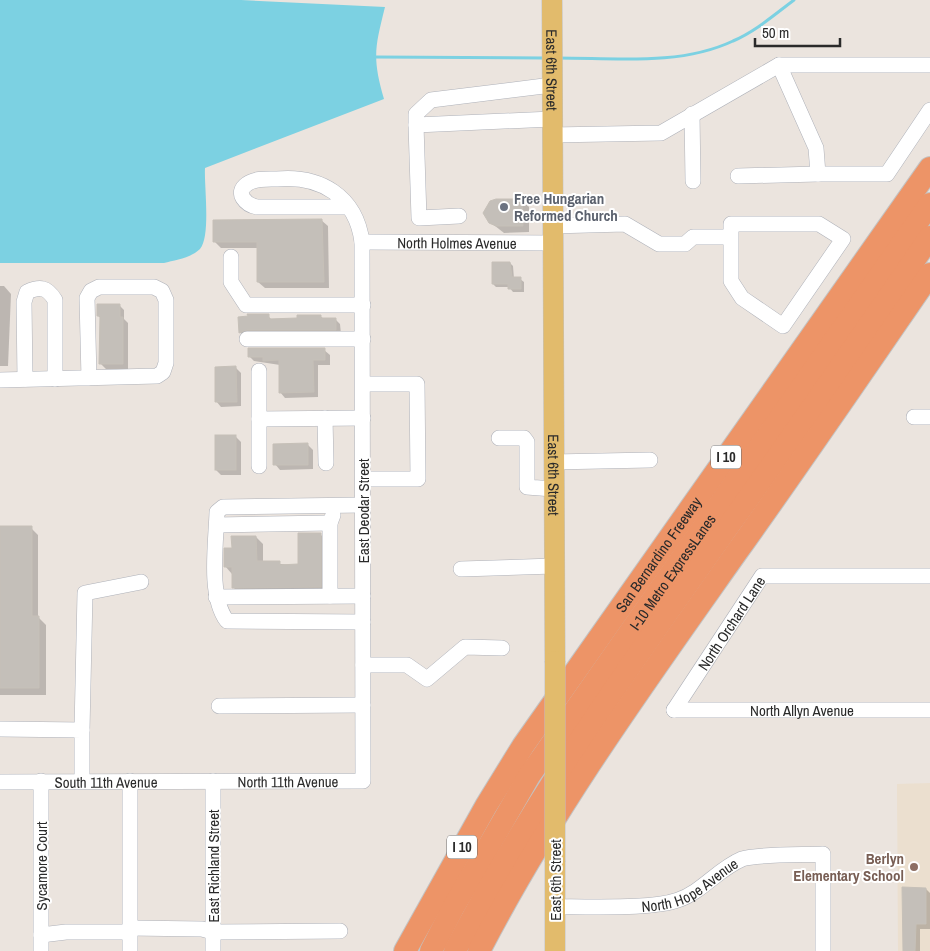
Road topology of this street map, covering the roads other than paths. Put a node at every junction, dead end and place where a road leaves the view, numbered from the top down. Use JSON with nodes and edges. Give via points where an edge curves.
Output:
{"nodes":[{"id":1,"x":552,"y":0,"type":"edge"},
{"id":2,"x":779,"y":65,"type":"junction"},
{"id":3,"x":930,"y":65,"type":"edge"},
{"id":4,"x":552,"y":82,"type":"junction"},
{"id":5,"x":930,"y":110,"type":"edge"},
{"id":6,"x":692,"y":114,"type":"junction"},
{"id":7,"x":416,"y":125,"type":"junction"},
{"id":8,"x":552,"y":127,"type":"junction"},
{"id":9,"x":930,"y":168,"type":"edge"},
{"id":10,"x":818,"y":174,"type":"junction"},
{"id":11,"x":738,"y":176,"type":"dead end"},
{"id":12,"x":693,"y":180,"type":"dead end"},
{"id":13,"x":930,"y":204,"type":"edge"},
{"id":14,"x":348,"y":207,"type":"junction"},
{"id":15,"x":459,"y":216,"type":"dead end"},
{"id":16,"x":419,"y":218,"type":"junction"},
{"id":17,"x":552,"y":235,"type":"junction"},
{"id":18,"x":731,"y":237,"type":"junction"},
{"id":19,"x":930,"y":237,"type":"edge"},
{"id":20,"x":362,"y":242,"type":"junction"},
{"id":21,"x":419,"y":242,"type":"junction"},
{"id":22,"x":231,"y":257,"type":"dead end"},
{"id":23,"x":930,"y":274,"type":"edge"},
{"id":24,"x":899,"y":282,"type":"junction"},
{"id":25,"x":363,"y":305,"type":"junction"},
{"id":26,"x":247,"y":339,"type":"dead end"},
{"id":27,"x":363,"y":339,"type":"junction"},
{"id":28,"x":259,"y":370,"type":"dead end"},
{"id":29,"x":55,"y":378,"type":"junction"},
{"id":30,"x":89,"y":378,"type":"junction"},
{"id":31,"x":25,"y":379,"type":"junction"},
{"id":32,"x":0,"y":380,"type":"edge"},
{"id":33,"x":363,"y":384,"type":"junction"},
{"id":34,"x":914,"y":417,"type":"dead end"},
{"id":35,"x":930,"y":417,"type":"edge"},
{"id":36,"x":325,"y":418,"type":"junction"},
{"id":37,"x":363,"y":418,"type":"junction"},
{"id":38,"x":259,"y":419,"type":"junction"},
{"id":39,"x":499,"y":438,"type":"dead end"},
{"id":40,"x":527,"y":454,"type":"junction"},
{"id":41,"x":553,"y":458,"type":"junction"},
{"id":42,"x":803,"y":459,"type":"junction"},
{"id":43,"x":650,"y":460,"type":"dead end"},
{"id":44,"x":326,"y":463,"type":"dead end"},
{"id":45,"x":259,"y":466,"type":"dead end"},
{"id":46,"x":363,"y":480,"type":"junction"},
{"id":47,"x":553,"y":489,"type":"junction"},
{"id":48,"x":336,"y":505,"type":"junction"},
{"id":49,"x":363,"y":505,"type":"junction"},
{"id":50,"x":330,"y":523,"type":"junction"},
{"id":51,"x":217,"y":525,"type":"junction"},
{"id":52,"x":554,"y":566,"type":"junction"},
{"id":53,"x":461,"y":569,"type":"dead end"},
{"id":54,"x":930,"y":576,"type":"edge"},
{"id":55,"x":141,"y":582,"type":"dead end"},
{"id":56,"x":216,"y":596,"type":"junction"},
{"id":57,"x":330,"y":596,"type":"junction"},
{"id":58,"x":363,"y":596,"type":"junction"},
{"id":59,"x":363,"y":622,"type":"junction"},
{"id":60,"x":502,"y":648,"type":"dead end"},
{"id":61,"x":363,"y":665,"type":"junction"},
{"id":62,"x":363,"y":705,"type":"junction"},
{"id":63,"x":219,"y":706,"type":"dead end"},
{"id":64,"x":674,"y":710,"type":"joint"},
{"id":65,"x":930,"y":710,"type":"edge"},
{"id":66,"x":0,"y":729,"type":"edge"},
{"id":67,"x":82,"y":730,"type":"junction"},
{"id":68,"x":41,"y":781,"type":"junction"},
{"id":69,"x":82,"y":781,"type":"junction"},
{"id":70,"x":130,"y":781,"type":"junction"},
{"id":71,"x":213,"y":781,"type":"junction"},
{"id":72,"x":363,"y":781,"type":"joint"},
{"id":73,"x":0,"y":782,"type":"edge"},
{"id":74,"x":486,"y":806,"type":"junction"},
{"id":75,"x":555,"y":907,"type":"junction"},
{"id":76,"x":444,"y":925,"type":"junction"},
{"id":77,"x":130,"y":930,"type":"junction"},
{"id":78,"x":340,"y":931,"type":"dead end"},
{"id":79,"x":213,"y":932,"type":"junction"},
{"id":80,"x":41,"y":935,"type":"junction"},
{"id":81,"x":41,"y":951,"type":"edge"},
{"id":82,"x":130,"y":951,"type":"edge"},
{"id":83,"x":213,"y":951,"type":"edge"},
{"id":84,"x":405,"y":951,"type":"edge"},
{"id":85,"x":431,"y":951,"type":"edge"},
{"id":86,"x":455,"y":951,"type":"edge"},
{"id":87,"x":479,"y":951,"type":"edge"},
{"id":88,"x":555,"y":951,"type":"edge"},
{"id":89,"x":823,"y":951,"type":"edge"}],
"edges":[{"from":1,"to":4,"type":"main road","name":"East 6th Street"},
{"from":2,"to":3,"type":"street"},
{"from":2,"to":6,"type":"street"},
{"from":2,"to":10,"type":"street","via":[[816,148]]},
{"from":4,"to":7,"type":"street","via":[[431,100],[416,114]]},
{"from":4,"to":8,"type":"main road","name":"East 6th Street"},
{"from":5,"to":10,"type":"street","via":[[887,174]]},
{"from":6,"to":8,"type":"street","via":[[661,133]]},
{"from":6,"to":12,"type":"street"},
{"from":7,"to":8,"type":"street"},
{"from":7,"to":16,"type":"street"},
{"from":8,"to":17,"type":"main road","name":"East 6th Street"},
{"from":9,"to":74,"type":"highway","name":"San Bernardino Freeway","number":"I 10","via":[[529,738]]},
{"from":10,"to":11,"type":"street"},
{"from":13,"to":76,"type":"highway","name":"I-10 Metro ExpressLanes","via":[[529,776]]},
{"from":14,"to":14,"type":"street","name":"East Deodar Street","via":[[333,190],[310,180],[253,180],[241,193],[248,205],[257,207]]},
{"from":14,"to":20,"type":"street","name":"East Deodar Street","via":[[360,229]]},
{"from":15,"to":16,"type":"street"},
{"from":16,"to":21,"type":"street"},
{"from":17,"to":18,"type":"street","name":"North Holmes Avenue","via":[[625,224],[659,244],[685,244],[693,237]]},
{"from":17,"to":21,"type":"street","name":"North Holmes Avenue"},
{"from":17,"to":41,"type":"main road","name":"East 6th Street"},
{"from":18,"to":18,"type":"street","via":[[731,281],[742,298],[783,326],[843,240],[819,224],[732,224]]},
{"from":19,"to":24,"type":"highway","name":"I-10 Metro ExpressLanes"},
{"from":20,"to":21,"type":"street","name":"North Holmes Avenue"},
{"from":20,"to":25,"type":"street","name":"East Deodar Street"},
{"from":22,"to":25,"type":"street","via":[[231,282],[246,306]]},
{"from":23,"to":42,"type":"highway"},
{"from":24,"to":42,"type":"highway"},
{"from":24,"to":86,"type":"highway","name":"I-10 Metro ExpressLanes","via":[[600,708],[507,856]]},
{"from":25,"to":27,"type":"street","name":"East Deodar Street"},
{"from":26,"to":27,"type":"street"},
{"from":27,"to":33,"type":"street","name":"East Deodar Street"},
{"from":28,"to":38,"type":"street"},
{"from":29,"to":30,"type":"street"},
{"from":29,"to":31,"type":"street"},
{"from":29,"to":31,"type":"street","via":[[55,300],[50,292],[37,288],[27,292],[24,302]]},
{"from":30,"to":30,"type":"street","via":[[157,376],[163,372],[166,362],[166,300],[162,291],[154,287],[99,287],[91,291],[87,298]]},
{"from":31,"to":32,"type":"street"},
{"from":33,"to":37,"type":"street","name":"East Deodar Street"},
{"from":33,"to":46,"type":"street","via":[[417,384],[418,479]]},
{"from":34,"to":35,"type":"street"},
{"from":36,"to":37,"type":"street"},
{"from":36,"to":38,"type":"street"},
{"from":36,"to":44,"type":"street"},
{"from":37,"to":46,"type":"street","name":"East Deodar Street"},
{"from":38,"to":45,"type":"street"},
{"from":39,"to":40,"type":"street","via":[[524,438]]},
{"from":40,"to":41,"type":"street"},
{"from":40,"to":47,"type":"street","via":[[528,487]]},
{"from":41,"to":43,"type":"street"},
{"from":41,"to":47,"type":"main road","name":"East 6th Street"},
{"from":42,"to":87,"type":"highway","via":[[624,711],[541,838]]},
{"from":46,"to":49,"type":"street","name":"East Deodar Street"},
{"from":47,"to":52,"type":"main road","name":"East 6th Street"},
{"from":48,"to":49,"type":"street"},
{"from":48,"to":50,"type":"street"},
{"from":48,"to":51,"type":"street","via":[[223,507],[217,512]]},
{"from":49,"to":58,"type":"street","name":"East Deodar Street"},
{"from":50,"to":51,"type":"street"},
{"from":50,"to":57,"type":"street"},
{"from":51,"to":56,"type":"street"},
{"from":52,"to":53,"type":"street"},
{"from":52,"to":75,"type":"main road","name":"East 6th Street","bridge":true},
{"from":54,"to":64,"type":"street","name":"North Orchard Lane","via":[[762,576]]},
{"from":55,"to":67,"type":"street","via":[[85,593]]},
{"from":56,"to":57,"type":"street"},
{"from":56,"to":59,"type":"street","via":[[227,621]]},
{"from":57,"to":58,"type":"street"},
{"from":58,"to":59,"type":"street","name":"East Deodar Street"},
{"from":59,"to":61,"type":"street","name":"East Deodar Street"},
{"from":60,"to":61,"type":"street","via":[[465,647],[427,678],[407,665]]},
{"from":61,"to":62,"type":"street","name":"East Deodar Street"},
{"from":62,"to":63,"type":"street"},
{"from":62,"to":72,"type":"street","name":"East Deodar Street"},
{"from":64,"to":65,"type":"street","name":"North Allyn Avenue"},
{"from":66,"to":67,"type":"street"},
{"from":67,"to":69,"type":"street"},
{"from":68,"to":69,"type":"street","name":"South 11th Avenue"},
{"from":68,"to":73,"type":"street","name":"South 11th Avenue"},
{"from":68,"to":80,"type":"street","name":"Sycamore Court"},
{"from":69,"to":70,"type":"street","name":"South 11th Avenue"},
{"from":70,"to":71,"type":"street","name":"South 11th Avenue"},
{"from":70,"to":77,"type":"street"},
{"from":71,"to":72,"type":"street","name":"North 11th Avenue"},
{"from":71,"to":79,"type":"street","name":"East Richland Street"},
{"from":74,"to":76,"type":"highway"},
{"from":74,"to":84,"type":"highway","name":"San Bernardino Freeway","number":"I 10"},
{"from":75,"to":88,"type":"main road","name":"East 6th Street"},
{"from":75,"to":89,"type":"street","name":"North Hope Avenue","via":[[660,905],[679,900],[744,858],[822,854]]},
{"from":76,"to":85,"type":"highway","name":"I-10 Metro ExpressLanes"},
{"from":77,"to":79,"type":"street","via":[[202,929]]},
{"from":77,"to":80,"type":"street"},
{"from":77,"to":82,"type":"street"},
{"from":78,"to":79,"type":"street"},
{"from":79,"to":83,"type":"street","name":"East Richland Street"},
{"from":80,"to":81,"type":"street","name":"Sycamore Court"}]}
